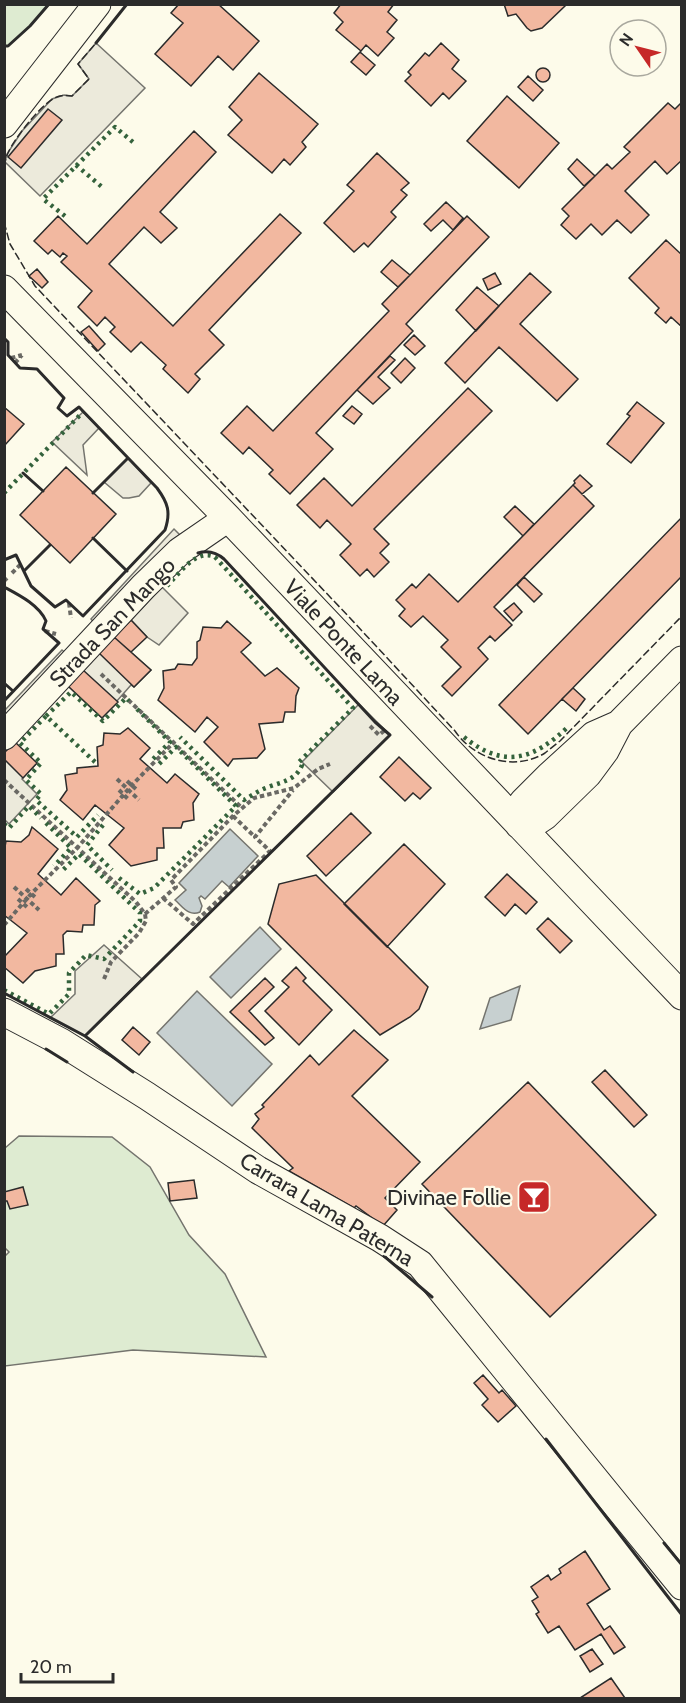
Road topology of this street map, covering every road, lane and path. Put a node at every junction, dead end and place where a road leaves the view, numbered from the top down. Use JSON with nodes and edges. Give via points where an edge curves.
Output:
{"nodes":[{"id":1,"x":97,"y":4,"type":"edge"},
{"id":2,"x":4,"y":124,"type":"edge"},
{"id":3,"x":4,"y":289,"type":"edge"},
{"id":4,"x":11,"y":358,"type":"dead end"},
{"id":5,"x":15,"y":363,"type":"dead end"},
{"id":6,"x":228,"y":518,"type":"junction"},
{"id":7,"x":20,"y":565,"type":"dead end"},
{"id":8,"x":12,"y":573,"type":"dead end"},
{"id":9,"x":69,"y":603,"type":"dead end"},
{"id":10,"x":71,"y":618,"type":"dead end"},
{"id":11,"x":45,"y":631,"type":"dead end"},
{"id":12,"x":56,"y":634,"type":"dead end"},
{"id":13,"x":681,"y":660,"type":"edge"},
{"id":14,"x":93,"y":667,"type":"dead end"},
{"id":15,"x":370,"y":726,"type":"dead end"},
{"id":16,"x":385,"y":730,"type":"dead end"},
{"id":17,"x":4,"y":736,"type":"edge"},
{"id":18,"x":175,"y":741,"type":"junction"},
{"id":19,"x":330,"y":764,"type":"dead end"},
{"id":20,"x":117,"y":779,"type":"dead end"},
{"id":21,"x":4,"y":780,"type":"edge"},
{"id":22,"x":127,"y":781,"type":"dead end"},
{"id":23,"x":132,"y":785,"type":"junction"},
{"id":24,"x":294,"y":788,"type":"junction"},
{"id":25,"x":119,"y":790,"type":"dead end"},
{"id":26,"x":128,"y":790,"type":"junction"},
{"id":27,"x":137,"y":790,"type":"dead end"},
{"id":28,"x":123,"y":795,"type":"junction"},
{"id":29,"x":129,"y":800,"type":"dead end"},
{"id":30,"x":140,"y":800,"type":"dead end"},
{"id":31,"x":242,"y":808,"type":"junction"},
{"id":32,"x":233,"y":816,"type":"junction"},
{"id":33,"x":519,"y":825,"type":"junction"},
{"id":34,"x":255,"y":837,"type":"junction"},
{"id":35,"x":78,"y":847,"type":"junction"},
{"id":36,"x":14,"y":887,"type":"dead end"},
{"id":37,"x":26,"y":889,"type":"dead end"},
{"id":38,"x":31,"y":894,"type":"junction"},
{"id":39,"x":27,"y":898,"type":"junction"},
{"id":40,"x":36,"y":898,"type":"dead end"},
{"id":41,"x":163,"y":898,"type":"junction"},
{"id":42,"x":18,"y":899,"type":"dead end"},
{"id":43,"x":23,"y":903,"type":"junction"},
{"id":44,"x":28,"y":908,"type":"dead end"},
{"id":45,"x":39,"y":910,"type":"dead end"},
{"id":46,"x":145,"y":914,"type":"junction"},
{"id":47,"x":4,"y":925,"type":"edge"},
{"id":48,"x":104,"y":979,"type":"dead end"},
{"id":49,"x":681,"y":996,"type":"edge"},
{"id":50,"x":4,"y":1012,"type":"edge"},
{"id":51,"x":681,"y":1587,"type":"edge"}],
"edges":[{"from":1,"to":2,"type":"street"},
{"from":3,"to":6,"type":"street","name":"Viale Ponte Lama"},
{"from":4,"to":5,"type":"path","via":[[22,355]]},
{"from":6,"to":17,"type":"street","name":"Strada San Mango","via":[[180,551],[143,587]]},
{"from":6,"to":33,"type":"street","name":"Viale Ponte Lama"},
{"from":7,"to":8,"type":"path"},
{"from":9,"to":10,"type":"path"},
{"from":11,"to":12,"type":"path"},
{"from":13,"to":33,"type":"street","via":[[619,724],[594,735],[523,802]]},
{"from":14,"to":18,"type":"path"},
{"from":15,"to":16,"type":"path","via":[[379,735]]},
{"from":18,"to":23,"type":"path"},
{"from":18,"to":31,"type":"path"},
{"from":19,"to":24,"type":"path"},
{"from":20,"to":26,"type":"path"},
{"from":21,"to":35,"type":"path"},
{"from":22,"to":23,"type":"path"},
{"from":23,"to":26,"type":"path"},
{"from":23,"to":27,"type":"path"},
{"from":24,"to":31,"type":"path","via":[[254,798]]},
{"from":24,"to":34,"type":"path"},
{"from":25,"to":28,"type":"path"},
{"from":26,"to":28,"type":"path"},
{"from":26,"to":30,"type":"path"},
{"from":28,"to":29,"type":"path"},
{"from":28,"to":35,"type":"path"},
{"from":31,"to":32,"type":"path"},
{"from":32,"to":34,"type":"path"},
{"from":32,"to":41,"type":"path","via":[[171,880],[176,886]]},
{"from":33,"to":49,"type":"street","name":"Viale Ponte Lama"},
{"from":34,"to":41,"type":"path","via":[[270,851],[193,924]]},
{"from":35,"to":38,"type":"path"},
{"from":35,"to":46,"type":"path"},
{"from":36,"to":39,"type":"path"},
{"from":37,"to":38,"type":"path"},
{"from":38,"to":39,"type":"path"},
{"from":38,"to":40,"type":"path"},
{"from":39,"to":43,"type":"path"},
{"from":39,"to":45,"type":"path"},
{"from":41,"to":46,"type":"path"},
{"from":42,"to":43,"type":"path"},
{"from":43,"to":44,"type":"path"},
{"from":43,"to":47,"type":"path"},
{"from":46,"to":48,"type":"path","via":[[146,921],[139,933],[111,962]]},
{"from":50,"to":51,"type":"street","name":"Carrara Lama Paterna","via":[[61,1042],[258,1170],[420,1264]]}]}
